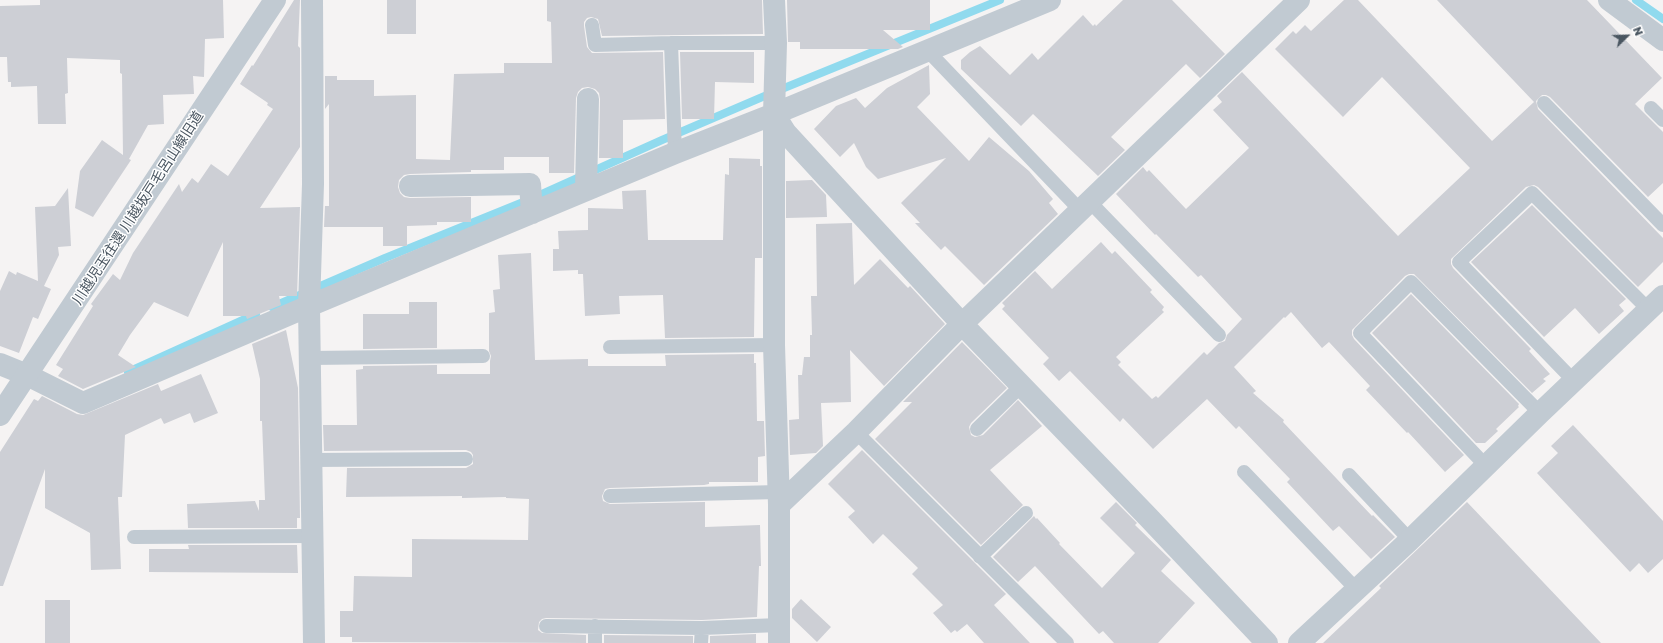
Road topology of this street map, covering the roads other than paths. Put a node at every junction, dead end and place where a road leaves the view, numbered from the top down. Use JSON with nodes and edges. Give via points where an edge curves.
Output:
{"nodes":[{"id":1,"x":275,"y":0,"type":"edge"},
{"id":2,"x":312,"y":0,"type":"edge"},
{"id":3,"x":774,"y":0,"type":"edge"},
{"id":4,"x":1050,"y":0,"type":"edge"},
{"id":5,"x":1299,"y":0,"type":"edge"},
{"id":6,"x":1609,"y":0,"type":"edge"},
{"id":7,"x":592,"y":25,"type":"dead end"},
{"id":8,"x":1663,"y":40,"type":"edge"},
{"id":9,"x":671,"y":43,"type":"junction"},
{"id":10,"x":776,"y":43,"type":"junction"},
{"id":11,"x":927,"y":50,"type":"junction"},
{"id":12,"x":588,"y":98,"type":"dead end"},
{"id":13,"x":1544,"y":103,"type":"dead end"},
{"id":14,"x":1651,"y":108,"type":"dead end"},
{"id":15,"x":774,"y":114,"type":"junction"},
{"id":16,"x":1663,"y":120,"type":"edge"},
{"id":17,"x":675,"y":153,"type":"junction"},
{"id":18,"x":410,"y":186,"type":"dead end"},
{"id":19,"x":586,"y":190,"type":"junction"},
{"id":20,"x":1086,"y":207,"type":"junction"},
{"id":21,"x":532,"y":213,"type":"junction"},
{"id":22,"x":1663,"y":225,"type":"edge"},
{"id":23,"x":1656,"y":303,"type":"edge"},
{"id":24,"x":309,"y":306,"type":"junction"},
{"id":25,"x":962,"y":324,"type":"junction"},
{"id":26,"x":1218,"y":335,"type":"dead end"},
{"id":27,"x":774,"y":344,"type":"junction"},
{"id":28,"x":610,"y":347,"type":"dead end"},
{"id":29,"x":483,"y":356,"type":"dead end"},
{"id":30,"x":310,"y":358,"type":"junction"},
{"id":31,"x":0,"y":364,"type":"edge"},
{"id":32,"x":27,"y":375,"type":"junction"},
{"id":33,"x":1574,"y":381,"type":"junction"},
{"id":34,"x":1021,"y":386,"type":"junction"},
{"id":35,"x":1540,"y":413,"type":"junction"},
{"id":36,"x":0,"y":415,"type":"edge"},
{"id":37,"x":977,"y":429,"type":"dead end"},
{"id":38,"x":856,"y":432,"type":"junction"},
{"id":39,"x":466,"y":459,"type":"dead end"},
{"id":40,"x":311,"y":460,"type":"junction"},
{"id":41,"x":1486,"y":467,"type":"junction"},
{"id":42,"x":1244,"y":472,"type":"dead end"},
{"id":43,"x":1349,"y":475,"type":"dead end"},
{"id":44,"x":610,"y":496,"type":"dead end"},
{"id":45,"x":779,"y":499,"type":"junction"},
{"id":46,"x":1026,"y":513,"type":"dead end"},
{"id":47,"x":312,"y":536,"type":"junction"},
{"id":48,"x":134,"y":537,"type":"dead end"},
{"id":49,"x":1410,"y":540,"type":"junction"},
{"id":50,"x":980,"y":557,"type":"junction"},
{"id":51,"x":1357,"y":590,"type":"junction"},
{"id":52,"x":546,"y":626,"type":"dead end"},
{"id":53,"x":595,"y":626,"type":"junction"},
{"id":54,"x":702,"y":628,"type":"junction"},
{"id":55,"x":779,"y":634,"type":"edge"},
{"id":56,"x":314,"y":643,"type":"edge"},
{"id":57,"x":595,"y":643,"type":"edge"},
{"id":58,"x":702,"y":643,"type":"edge"},
{"id":59,"x":1067,"y":643,"type":"edge"},
{"id":60,"x":1267,"y":643,"type":"edge"},
{"id":61,"x":1299,"y":643,"type":"edge"}],
"edges":[{"from":1,"to":32,"type":"street","name":"川越児玉往還 川越坂戸毛呂山線旧道"},
{"from":2,"to":24,"type":"street","via":[[313,184]]},
{"from":3,"to":10,"type":"street"},
{"from":4,"to":11,"type":"street"},
{"from":5,"to":20,"type":"street"},
{"from":6,"to":8,"type":"street"},
{"from":7,"to":9,"type":"lane","via":[[595,45]]},
{"from":9,"to":10,"type":"lane"},
{"from":9,"to":17,"type":"lane"},
{"from":10,"to":15,"type":"street"},
{"from":11,"to":15,"type":"street"},
{"from":11,"to":20,"type":"lane"},
{"from":12,"to":19,"type":"street"},
{"from":13,"to":22,"type":"lane"},
{"from":14,"to":16,"type":"lane"},
{"from":15,"to":17,"type":"street"},
{"from":15,"to":25,"type":"street","via":[[786,133]]},
{"from":15,"to":27,"type":"street"},
{"from":17,"to":19,"type":"street"},
{"from":18,"to":21,"type":"street","via":[[530,184]]},
{"from":19,"to":21,"type":"street"},
{"from":20,"to":25,"type":"street"},
{"from":20,"to":26,"type":"lane"},
{"from":21,"to":24,"type":"street"},
{"from":23,"to":33,"type":"street"},
{"from":23,"to":33,"type":"lane","via":[[1532,193],[1459,262]]},
{"from":24,"to":30,"type":"street"},
{"from":24,"to":32,"type":"street","via":[[83,404]]},
{"from":25,"to":34,"type":"street"},
{"from":25,"to":38,"type":"street"},
{"from":27,"to":28,"type":"lane"},
{"from":27,"to":45,"type":"street"},
{"from":29,"to":30,"type":"lane"},
{"from":30,"to":40,"type":"street"},
{"from":31,"to":32,"type":"street"},
{"from":32,"to":36,"type":"street","name":"川越児玉往還 川越坂戸毛呂山線旧道"},
{"from":33,"to":35,"type":"street"},
{"from":34,"to":37,"type":"lane"},
{"from":34,"to":60,"type":"street"},
{"from":35,"to":41,"type":"street"},
{"from":35,"to":41,"type":"lane","via":[[1411,282],[1360,333]]},
{"from":38,"to":45,"type":"street"},
{"from":38,"to":50,"type":"lane"},
{"from":39,"to":40,"type":"lane"},
{"from":40,"to":47,"type":"street"},
{"from":41,"to":49,"type":"street"},
{"from":42,"to":51,"type":"lane"},
{"from":43,"to":49,"type":"lane"},
{"from":44,"to":45,"type":"lane"},
{"from":45,"to":55,"type":"street"},
{"from":46,"to":50,"type":"lane"},
{"from":47,"to":48,"type":"lane"},
{"from":47,"to":56,"type":"street"},
{"from":49,"to":51,"type":"street"},
{"from":50,"to":59,"type":"lane"},
{"from":51,"to":61,"type":"street"},
{"from":52,"to":53,"type":"lane"},
{"from":53,"to":54,"type":"lane"},
{"from":53,"to":57,"type":"lane"},
{"from":54,"to":55,"type":"lane"},
{"from":54,"to":58,"type":"lane"}]}
